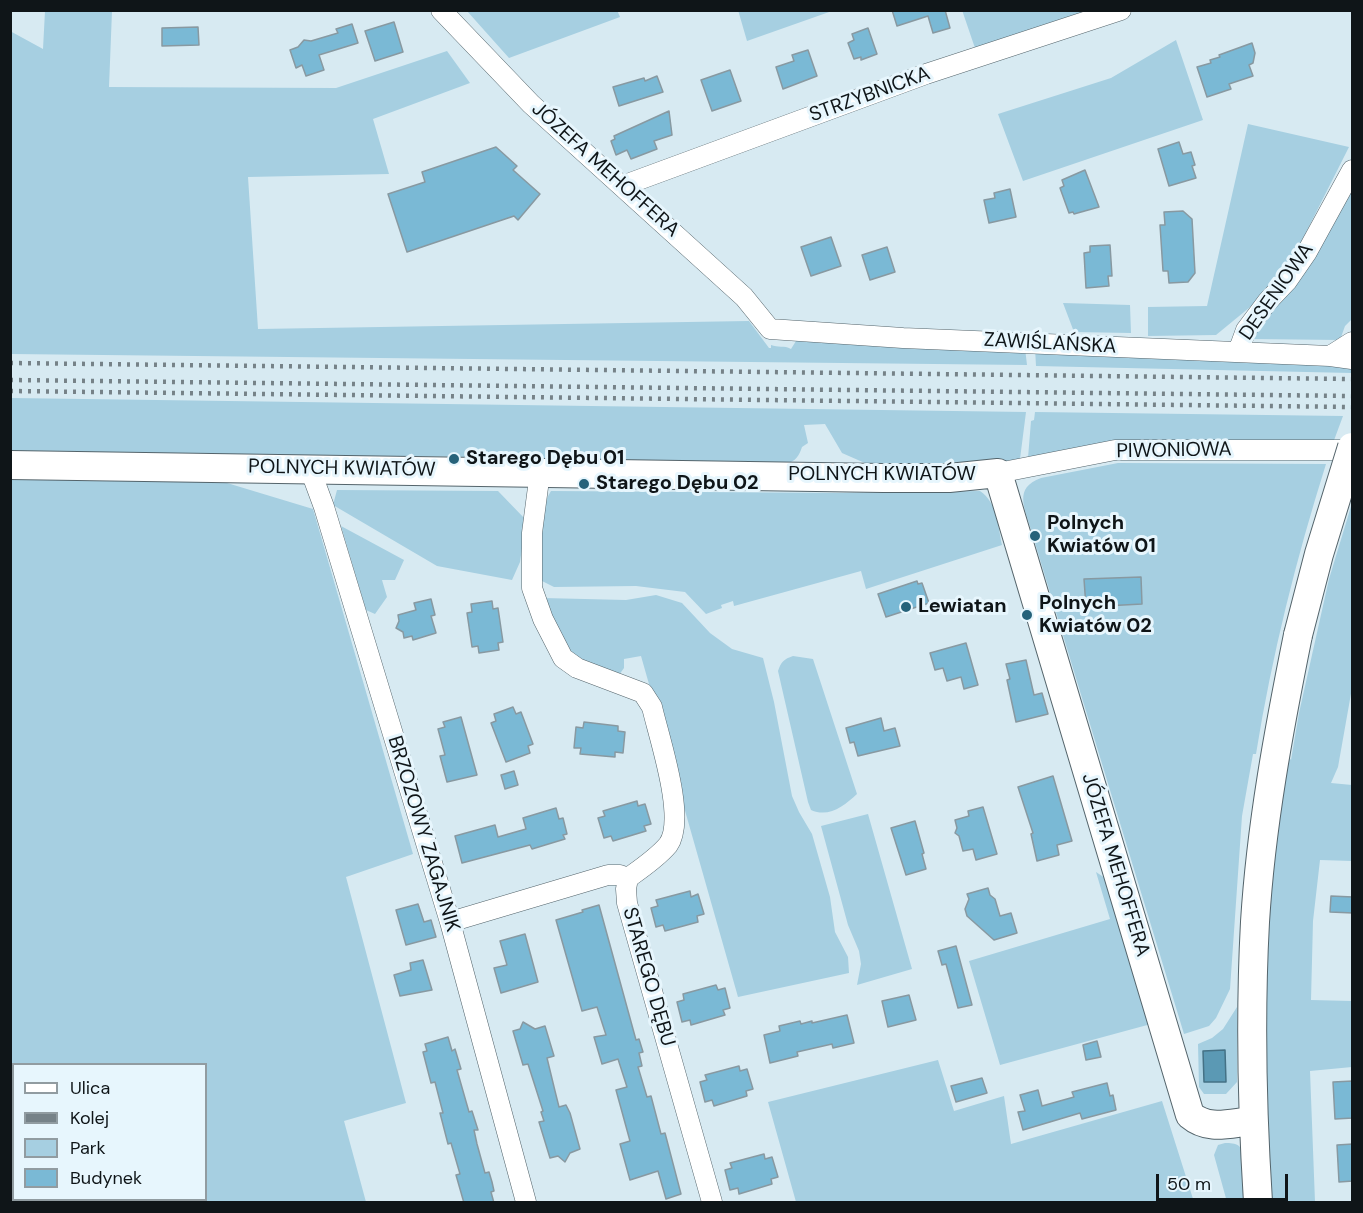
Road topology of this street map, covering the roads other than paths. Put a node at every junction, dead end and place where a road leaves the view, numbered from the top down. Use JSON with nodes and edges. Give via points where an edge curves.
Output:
{"nodes":[{"id":1,"x":441,"y":10,"type":"edge"},
{"id":2,"x":1121,"y":10,"type":"edge"},
{"id":3,"x":1353,"y":170,"type":"edge"},
{"id":4,"x":622,"y":186,"type":"junction"},
{"id":5,"x":770,"y":328,"type":"joint"},
{"id":6,"x":1353,"y":342,"type":"edge"},
{"id":7,"x":1238,"y":352,"type":"junction"},
{"id":8,"x":1330,"y":356,"type":"junction"},
{"id":9,"x":1353,"y":359,"type":"edge"},
{"id":10,"x":1353,"y":449,"type":"edge"},
{"id":11,"x":10,"y":465,"type":"edge"},
{"id":12,"x":310,"y":469,"type":"junction"},
{"id":13,"x":540,"y":472,"type":"junction"},
{"id":14,"x":998,"y":473,"type":"junction"},
{"id":15,"x":628,"y":878,"type":"junction"},
{"id":16,"x":450,"y":922,"type":"junction"},
{"id":17,"x":1253,"y":1121,"type":"junction"},
{"id":18,"x":526,"y":1203,"type":"edge"},
{"id":19,"x":712,"y":1203,"type":"edge"},
{"id":20,"x":1258,"y":1203,"type":"edge"}],
"edges":[{"from":1,"to":4,"type":"street","name":"JÓZEFA MEHOFFERA","via":[[531,104]]},
{"from":2,"to":4,"type":"street","name":"STRZYBNICKA","via":[[926,74]]},
{"from":3,"to":7,"type":"street","name":"DESENIOWA","via":[[1307,252],[1246,330]]},
{"from":4,"to":5,"type":"street","name":"JÓZEFA MEHOFFERA","via":[[744,297]]},
{"from":5,"to":7,"type":"street","name":"ZAWIŚLAŃSKA","via":[[903,338]]},
{"from":6,"to":8,"type":"street"},
{"from":7,"to":8,"type":"street","name":"ZAWIŚLAŃSKA"},
{"from":8,"to":9,"type":"street","name":"ZAWIŚLAŃSKA"},
{"from":10,"to":14,"type":"street","name":"PIWONIOWA","via":[[1115,450]]},
{"from":10,"to":17,"type":"street","bridge":true,"via":[[1298,635],[1271,783],[1255,920]]},
{"from":11,"to":12,"type":"street","name":"POLNYCH KWIATÓW"},
{"from":12,"to":13,"type":"street","name":"POLNYCH KWIATÓW"},
{"from":12,"to":16,"type":"street","name":"BRZOZOWY ZAGAJNIK"},
{"from":13,"to":14,"type":"street","name":"POLNYCH KWIATÓW","via":[[883,478]]},
{"from":13,"to":15,"type":"street","name":"STAREGO DĘBU","via":[[532,533],[532,588],[543,619],[563,658],[577,668],[644,693],[652,707],[675,807],[675,826],[669,843]]},
{"from":14,"to":17,"type":"street","name":"JÓZEFA MEHOFFERA","via":[[1190,1115],[1208,1125]]},
{"from":15,"to":16,"type":"street","via":[[608,875]]},
{"from":15,"to":19,"type":"street","name":"STAREGO DĘBU","via":[[627,903]]},
{"from":16,"to":18,"type":"street","name":"BRZOZOWY ZAGAJNIK"},
{"from":17,"to":20,"type":"street"}]}
